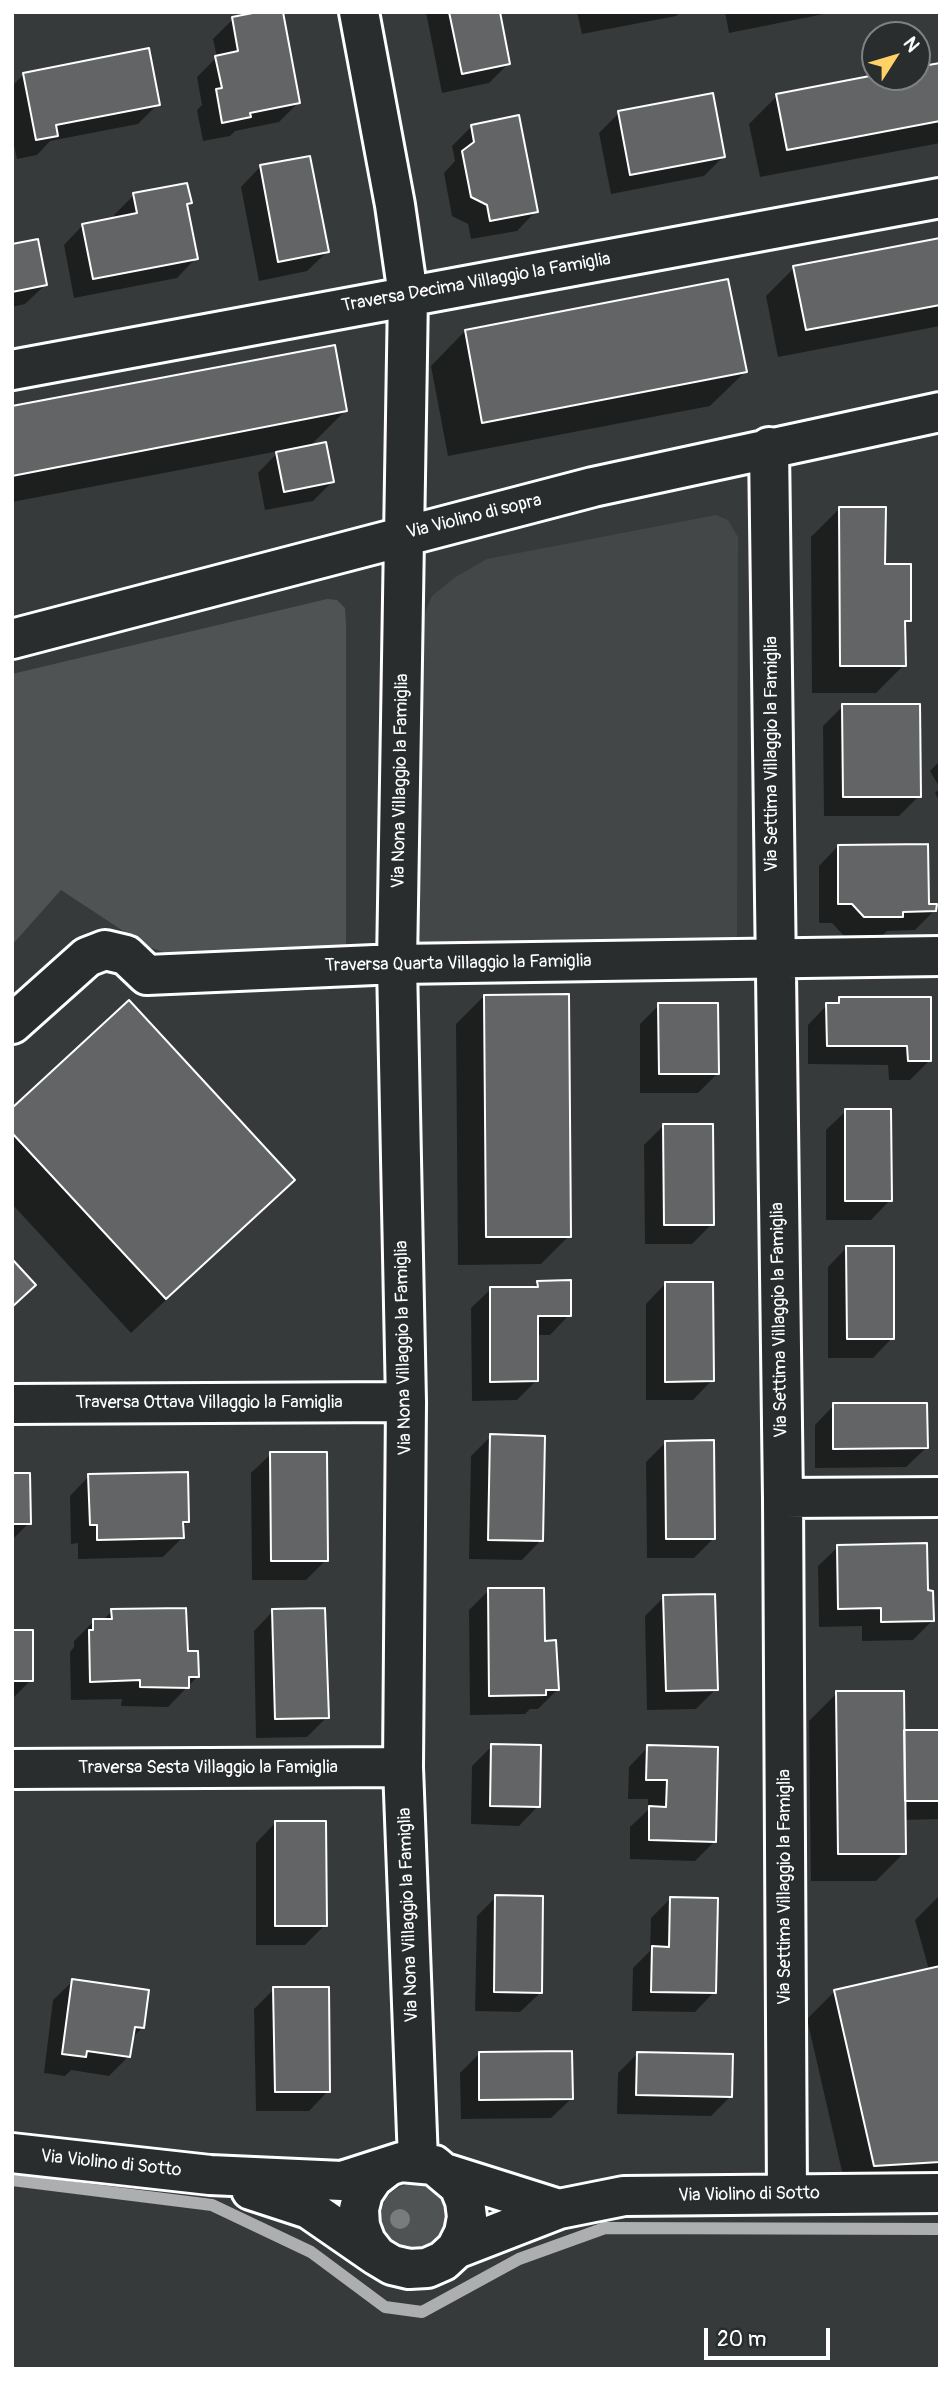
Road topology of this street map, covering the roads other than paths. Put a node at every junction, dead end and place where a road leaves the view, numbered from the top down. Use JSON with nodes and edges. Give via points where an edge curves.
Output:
{"nodes":[{"id":1,"x":359,"y":12,"type":"edge"},
{"id":2,"x":940,"y":198,"type":"edge"},
{"id":3,"x":408,"y":295,"type":"junction"},
{"id":4,"x":12,"y":370,"type":"edge"},
{"id":5,"x":940,"y":412,"type":"edge"},
{"id":6,"x":769,"y":447,"type":"junction"},
{"id":7,"x":403,"y":535,"type":"junction"},
{"id":8,"x":12,"y":639,"type":"edge"},
{"id":9,"x":940,"y":956,"type":"edge"},
{"id":10,"x":774,"y":959,"type":"junction"},
{"id":11,"x":397,"y":964,"type":"junction"},
{"id":12,"x":12,"y":1024,"type":"edge"},
{"id":13,"x":406,"y":1402,"type":"junction"},
{"id":14,"x":12,"y":1404,"type":"edge"},
{"id":15,"x":940,"y":1497,"type":"edge"},
{"id":16,"x":783,"y":1498,"type":"junction"},
{"id":17,"x":404,"y":1767,"type":"junction"},
{"id":18,"x":12,"y":1769,"type":"edge"},
{"id":19,"x":12,"y":2153,"type":"edge"},
{"id":20,"x":417,"y":2168,"type":"junction"},
{"id":21,"x":210,"y":2175,"type":"junction"},
{"id":22,"x":940,"y":2193,"type":"edge"},
{"id":23,"x":787,"y":2194,"type":"junction"},
{"id":24,"x":559,"y":2209,"type":"junction"},
{"id":25,"x":456,"y":2249,"type":"junction"},
{"id":26,"x":377,"y":2256,"type":"junction"}],
"edges":[{"from":1,"to":3,"type":"street","name":"Via Nona Villaggio la Famiglia"},
{"from":2,"to":3,"type":"street","name":"Traversa Decima Villaggio la Famiglia"},
{"from":3,"to":4,"type":"street","name":"Traversa Decima Villaggio la Famiglia"},
{"from":3,"to":7,"type":"street","name":"Via Nona Villaggio la Famiglia"},
{"from":5,"to":6,"type":"street","name":"Via Violino di sopra"},
{"from":6,"to":7,"type":"street","name":"Via Violino di sopra"},
{"from":6,"to":10,"type":"street","name":"Via Settima Villaggio la Famiglia"},
{"from":7,"to":8,"type":"street","name":"Via Violino di sopra"},
{"from":7,"to":11,"type":"street","name":"Via Nona Villaggio la Famiglia"},
{"from":9,"to":10,"type":"street","name":"Traversa Quarta Villaggio la Famiglia"},
{"from":10,"to":11,"type":"street","name":"Traversa Quarta Villaggio la Famiglia"},
{"from":10,"to":16,"type":"street","name":"Via Settima Villaggio la Famiglia"},
{"from":11,"to":12,"type":"street","name":"Traversa Quarta Villaggio la Famiglia","via":[[147,975],[126,955],[105,950],[87,957]]},
{"from":11,"to":13,"type":"street","name":"Via Nona Villaggio la Famiglia"},
{"from":13,"to":14,"type":"street","name":"Traversa Ottava Villaggio la Famiglia"},
{"from":13,"to":17,"type":"street","name":"Via Nona Villaggio la Famiglia"},
{"from":15,"to":16,"type":"street"},
{"from":16,"to":23,"type":"street","name":"Via Settima Villaggio la Famiglia"},
{"from":17,"to":18,"type":"street","name":"Traversa Sesta Villaggio la Famiglia"},
{"from":17,"to":20,"type":"street","name":"Via Nona Villaggio la Famiglia"},
{"from":19,"to":21,"type":"street","name":"Via Violino di Sotto"},
{"from":20,"to":21,"type":"street","name":"Via Violino di Sotto","via":[[342,2181]]},
{"from":20,"to":24,"type":"street","name":"Via Violino di Sotto"},
{"from":20,"to":25,"type":"street","via":[[459,2186],[466,2208],[464,2234]]},
{"from":20,"to":26,"type":"street","via":[[373,2178],[363,2193],[359,2209],[363,2234]]},
{"from":21,"to":26,"type":"street","name":"Via Violino di Sotto","via":[[309,2209]]},
{"from":22,"to":23,"type":"street","name":"Via Violino di Sotto"},
{"from":23,"to":24,"type":"street","name":"Via Violino di Sotto","via":[[624,2196]]},
{"from":24,"to":25,"type":"street","name":"Via Violino di Sotto"},
{"from":25,"to":26,"type":"street","name":"Via Violino di Sotto","via":[[427,2268],[392,2265]]}]}
